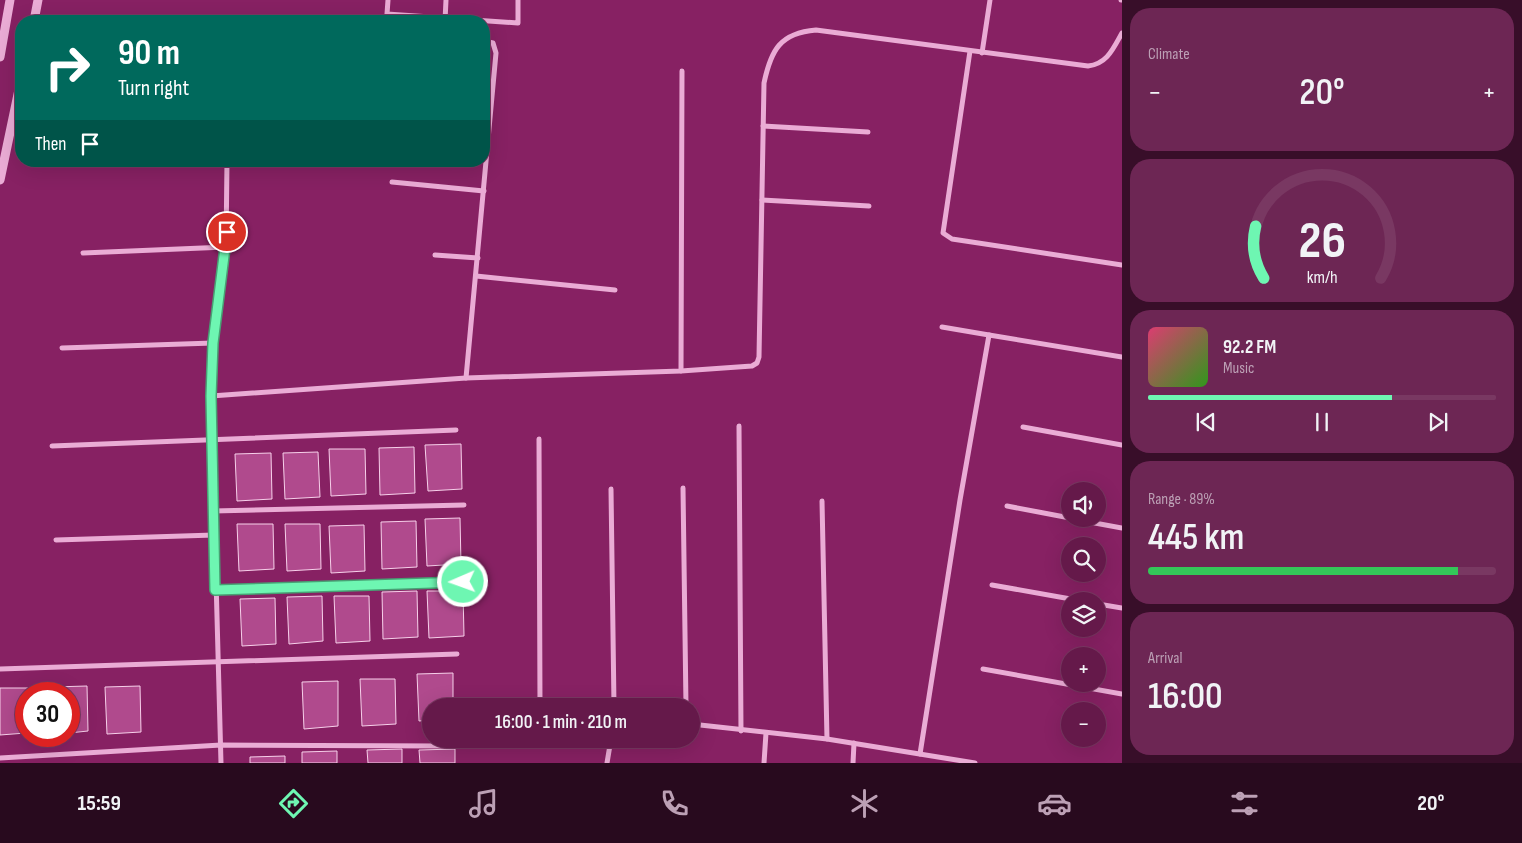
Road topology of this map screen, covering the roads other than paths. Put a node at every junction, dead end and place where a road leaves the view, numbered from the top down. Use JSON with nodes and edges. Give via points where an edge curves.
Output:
{"nodes":[{"id":1,"x":10,"y":0,"type":"edge"},
{"id":2,"x":38,"y":0,"type":"edge"},
{"id":3,"x":388,"y":0,"type":"edge"},
{"id":4,"x":446,"y":0,"type":"edge"},
{"id":5,"x":518,"y":0,"type":"edge"},
{"id":6,"x":990,"y":0,"type":"edge"},
{"id":7,"x":35,"y":15,"type":"edge"},
{"id":8,"x":399,"y":15,"type":"edge"},
{"id":9,"x":445,"y":15,"type":"edge"},
{"id":10,"x":490,"y":21,"type":"edge"},
{"id":11,"x":1122,"y":33,"type":"edge"},
{"id":12,"x":490,"y":42,"type":"edge"},
{"id":13,"x":970,"y":51,"type":"junction"},
{"id":14,"x":982,"y":53,"type":"junction"},
{"id":15,"x":0,"y":57,"type":"edge"},
{"id":16,"x":682,"y":71,"type":"dead end"},
{"id":17,"x":15,"y":109,"type":"edge"},
{"id":18,"x":763,"y":126,"type":"junction"},
{"id":19,"x":490,"y":131,"type":"edge"},
{"id":20,"x":868,"y":132,"type":"dead end"},
{"id":21,"x":227,"y":167,"type":"edge"},
{"id":22,"x":486,"y":167,"type":"edge"},
{"id":23,"x":0,"y":180,"type":"edge"},
{"id":24,"x":392,"y":182,"type":"dead end"},
{"id":25,"x":484,"y":191,"type":"junction"},
{"id":26,"x":762,"y":200,"type":"junction"},
{"id":27,"x":868,"y":206,"type":"dead end"},
{"id":28,"x":226,"y":246,"type":"junction"},
{"id":29,"x":83,"y":253,"type":"dead end"},
{"id":30,"x":436,"y":255,"type":"dead end"},
{"id":31,"x":478,"y":258,"type":"junction"},
{"id":32,"x":1122,"y":265,"type":"edge"},
{"id":33,"x":476,"y":276,"type":"junction"},
{"id":34,"x":615,"y":290,"type":"dead end"},
{"id":35,"x":942,"y":327,"type":"dead end"},
{"id":36,"x":990,"y":335,"type":"junction"},
{"id":37,"x":213,"y":343,"type":"junction"},
{"id":38,"x":62,"y":348,"type":"dead end"},
{"id":39,"x":1122,"y":357,"type":"edge"},
{"id":40,"x":681,"y":371,"type":"junction"},
{"id":41,"x":466,"y":378,"type":"junction"},
{"id":42,"x":211,"y":396,"type":"junction"},
{"id":43,"x":739,"y":426,"type":"dead end"},
{"id":44,"x":1022,"y":427,"type":"dead end"},
{"id":45,"x":456,"y":430,"type":"dead end"},
{"id":46,"x":539,"y":439,"type":"dead end"},
{"id":47,"x":212,"y":441,"type":"junction"},
{"id":48,"x":1122,"y":445,"type":"edge"},
{"id":49,"x":52,"y":446,"type":"dead end"},
{"id":50,"x":683,"y":488,"type":"dead end"},
{"id":51,"x":611,"y":490,"type":"dead end"},
{"id":52,"x":822,"y":501,"type":"dead end"},
{"id":53,"x":464,"y":504,"type":"dead end"},
{"id":54,"x":1007,"y":506,"type":"dead end"},
{"id":55,"x":213,"y":511,"type":"junction"},
{"id":56,"x":1061,"y":516,"type":"edge"},
{"id":57,"x":1106,"y":525,"type":"edge"},
{"id":58,"x":1122,"y":528,"type":"edge"},
{"id":59,"x":214,"y":535,"type":"junction"},
{"id":60,"x":56,"y":540,"type":"dead end"},
{"id":61,"x":463,"y":582,"type":"dead end"},
{"id":62,"x":992,"y":585,"type":"dead end"},
{"id":63,"x":215,"y":590,"type":"junction"},
{"id":64,"x":1061,"y":597,"type":"edge"},
{"id":65,"x":1106,"y":605,"type":"edge"},
{"id":66,"x":1122,"y":608,"type":"edge"},
{"id":67,"x":457,"y":654,"type":"dead end"},
{"id":68,"x":217,"y":662,"type":"junction"},
{"id":69,"x":983,"y":668,"type":"dead end"},
{"id":70,"x":0,"y":669,"type":"edge"},
{"id":71,"x":1122,"y":694,"type":"edge"},
{"id":72,"x":540,"y":698,"type":"edge"},
{"id":73,"x":614,"y":698,"type":"edge"},
{"id":74,"x":686,"y":698,"type":"edge"},
{"id":75,"x":700,"y":725,"type":"edge"},
{"id":76,"x":741,"y":731,"type":"junction"},
{"id":77,"x":766,"y":733,"type":"junction"},
{"id":78,"x":827,"y":739,"type":"junction"},
{"id":79,"x":854,"y":743,"type":"junction"},
{"id":80,"x":221,"y":745,"type":"junction"},
{"id":81,"x":422,"y":746,"type":"edge"},
{"id":82,"x":610,"y":748,"type":"edge"},
{"id":83,"x":920,"y":754,"type":"junction"},
{"id":84,"x":0,"y":758,"type":"edge"},
{"id":85,"x":964,"y":762,"type":"edge"},
{"id":86,"x":221,"y":763,"type":"edge"},
{"id":87,"x":607,"y":763,"type":"edge"},
{"id":88,"x":764,"y":763,"type":"edge"},
{"id":89,"x":853,"y":763,"type":"edge"},
{"id":90,"x":974,"y":763,"type":"edge"}],
"edges":[{"from":1,"to":15,"type":"street"},
{"from":2,"to":7,"type":"street"},
{"from":3,"to":8,"type":"street","via":[[387,14]]},
{"from":4,"to":9,"type":"street"},
{"from":5,"to":10,"type":"street","via":[[518,23]]},
{"from":6,"to":14,"type":"street"},
{"from":11,"to":14,"type":"street","via":[[1109,56],[1098,65]]},
{"from":12,"to":19,"type":"street","via":[[496,53]]},
{"from":13,"to":14,"type":"street"},
{"from":13,"to":18,"type":"street","via":[[816,30],[799,31],[777,46],[767,68]]},
{"from":13,"to":32,"type":"street","via":[[943,233],[962,241]]},
{"from":16,"to":40,"type":"street"},
{"from":17,"to":23,"type":"street"},
{"from":18,"to":20,"type":"street"},
{"from":18,"to":26,"type":"street"},
{"from":21,"to":28,"type":"street"},
{"from":22,"to":25,"type":"street"},
{"from":24,"to":25,"type":"street"},
{"from":25,"to":31,"type":"street"},
{"from":26,"to":27,"type":"street"},
{"from":26,"to":40,"type":"street","via":[[757,363]]},
{"from":28,"to":29,"type":"street"},
{"from":28,"to":37,"type":"street"},
{"from":30,"to":31,"type":"street"},
{"from":31,"to":33,"type":"street"},
{"from":33,"to":34,"type":"street"},
{"from":33,"to":41,"type":"street"},
{"from":35,"to":36,"type":"street"},
{"from":36,"to":39,"type":"street"},
{"from":36,"to":83,"type":"street"},
{"from":37,"to":38,"type":"street"},
{"from":37,"to":42,"type":"street"},
{"from":40,"to":41,"type":"street"},
{"from":41,"to":42,"type":"street"},
{"from":42,"to":47,"type":"street"},
{"from":43,"to":76,"type":"street"},
{"from":44,"to":48,"type":"street"},
{"from":45,"to":47,"type":"street"},
{"from":46,"to":72,"type":"street"},
{"from":47,"to":49,"type":"street"},
{"from":47,"to":55,"type":"street"},
{"from":50,"to":74,"type":"street"},
{"from":51,"to":73,"type":"street"},
{"from":52,"to":78,"type":"street"},
{"from":53,"to":55,"type":"street"},
{"from":54,"to":56,"type":"street"},
{"from":55,"to":59,"type":"street"},
{"from":57,"to":58,"type":"street"},
{"from":59,"to":60,"type":"street"},
{"from":59,"to":63,"type":"street"},
{"from":61,"to":63,"type":"street"},
{"from":62,"to":64,"type":"street"},
{"from":63,"to":68,"type":"street"},
{"from":65,"to":66,"type":"street"},
{"from":67,"to":68,"type":"street"},
{"from":68,"to":70,"type":"street"},
{"from":68,"to":80,"type":"street"},
{"from":69,"to":71,"type":"street"},
{"from":75,"to":76,"type":"street"},
{"from":76,"to":77,"type":"street"},
{"from":77,"to":78,"type":"street"},
{"from":77,"to":88,"type":"street"},
{"from":78,"to":79,"type":"street"},
{"from":79,"to":83,"type":"street"},
{"from":79,"to":89,"type":"street"},
{"from":80,"to":81,"type":"street"},
{"from":80,"to":84,"type":"street"},
{"from":80,"to":86,"type":"street"},
{"from":82,"to":87,"type":"street"},
{"from":83,"to":85,"type":"street"},
{"from":85,"to":90,"type":"street"}]}
